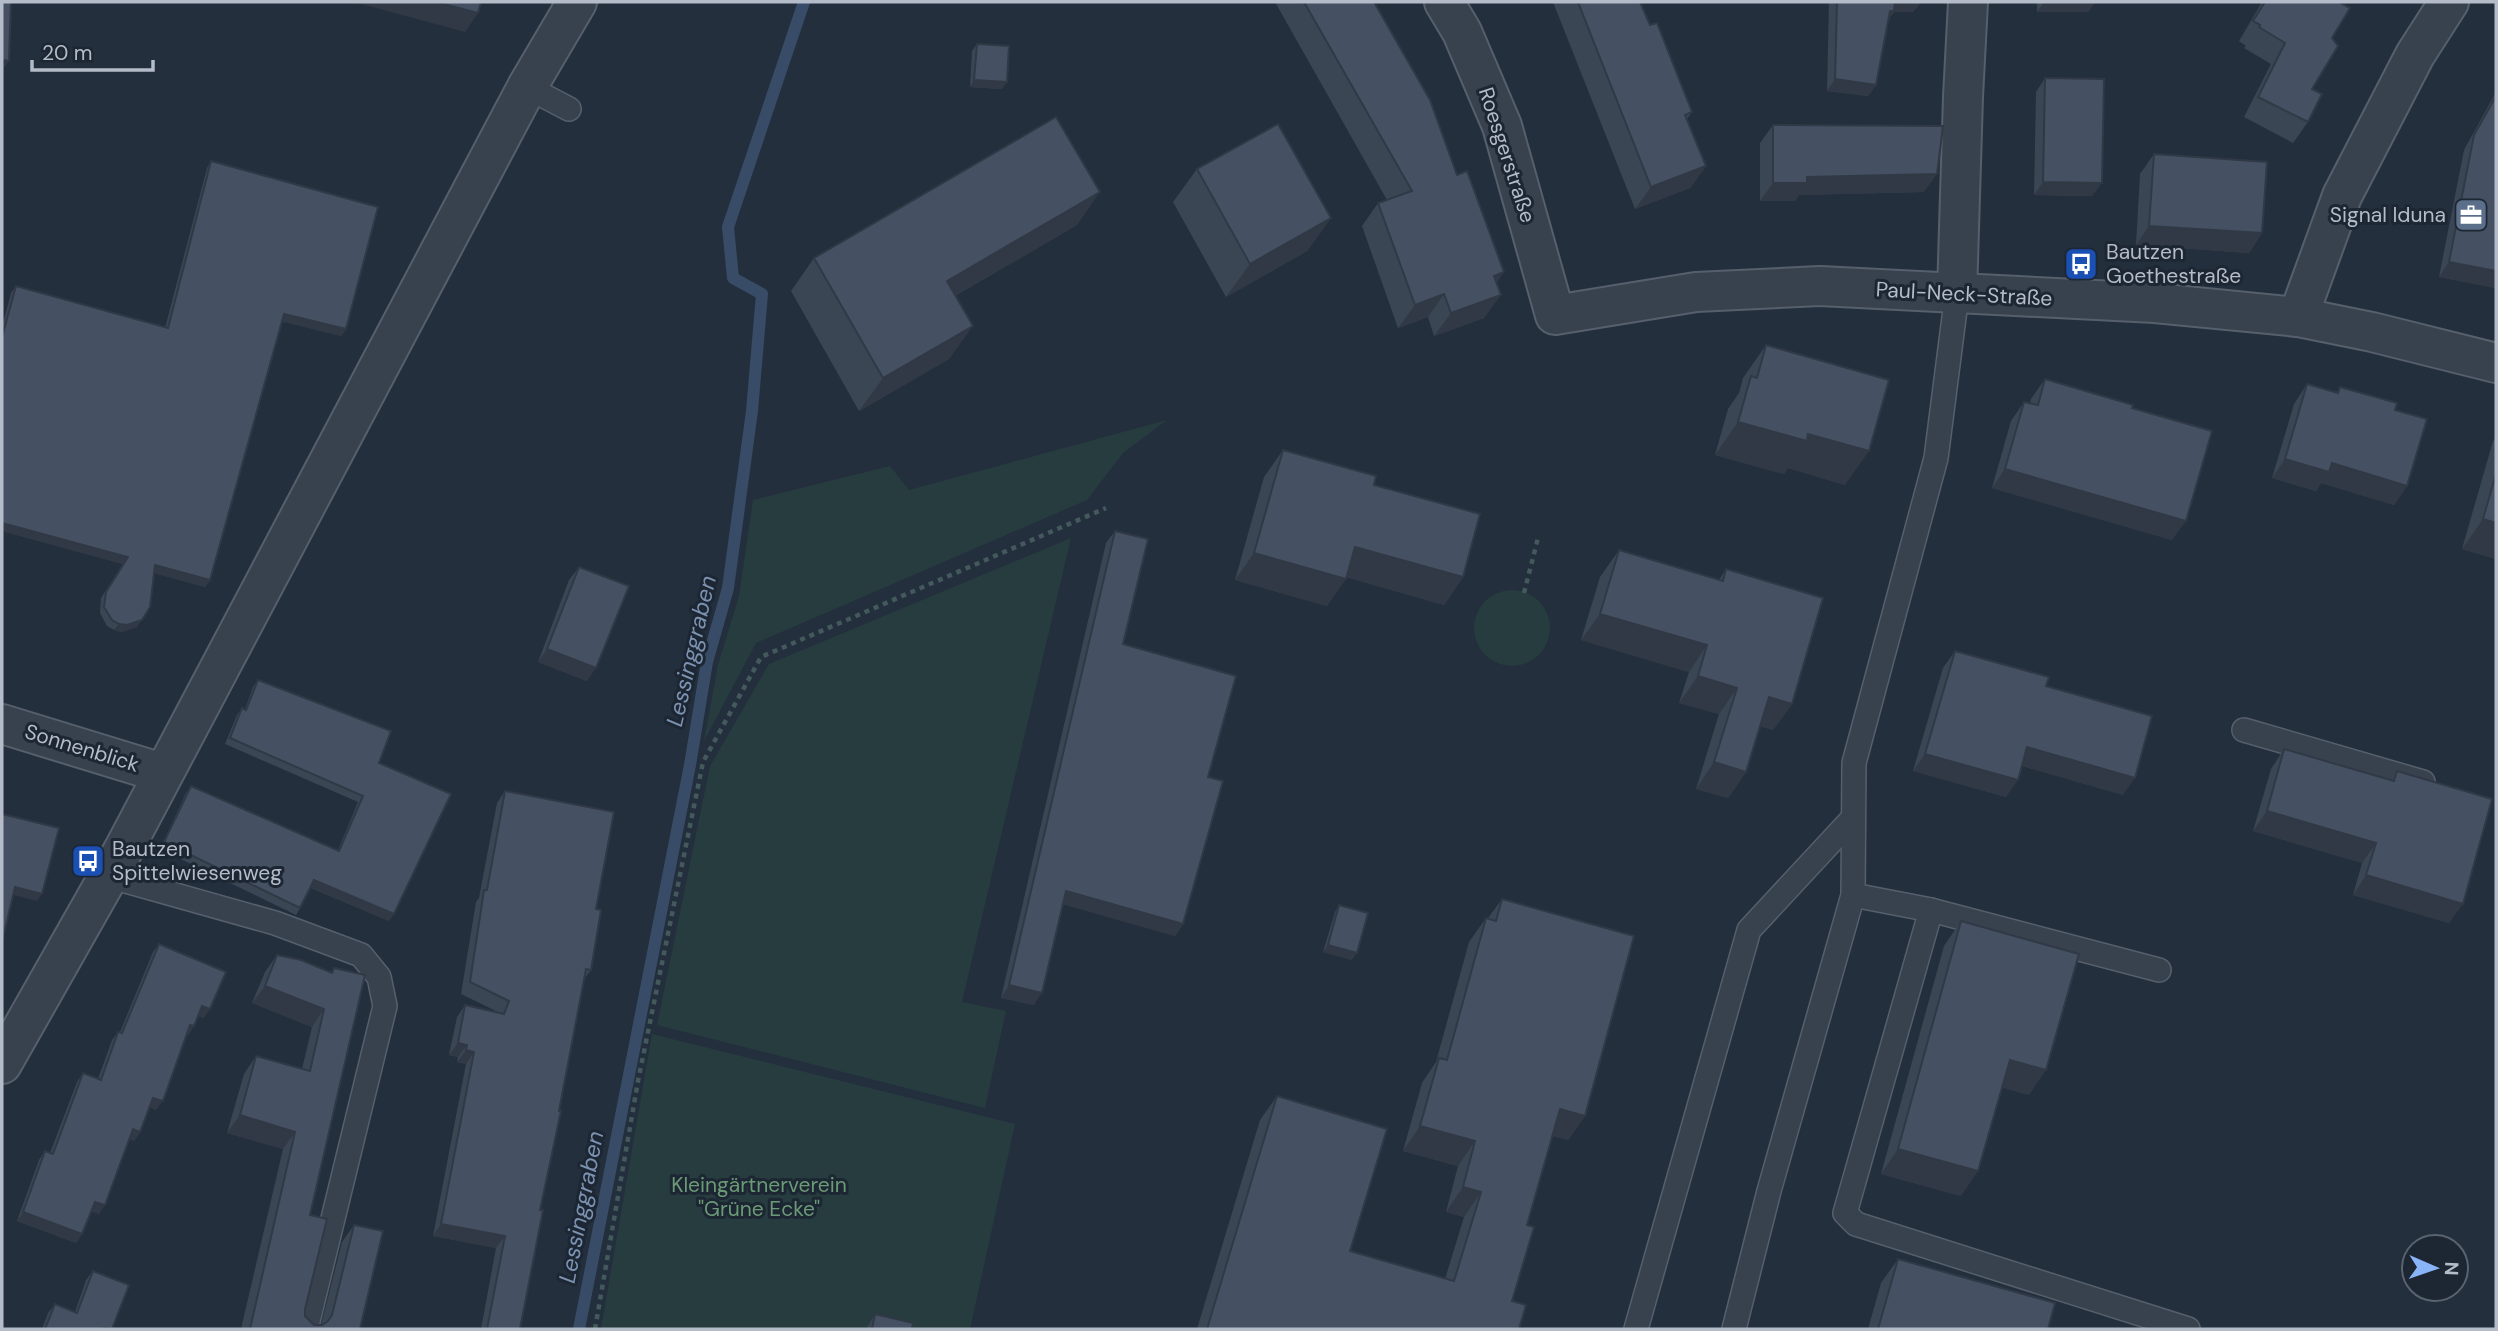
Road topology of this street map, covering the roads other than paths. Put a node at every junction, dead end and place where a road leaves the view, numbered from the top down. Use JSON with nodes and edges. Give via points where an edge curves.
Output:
{"nodes":[{"id":1,"x":577,"y":2,"type":"edge"},
{"id":2,"x":1444,"y":2,"type":"edge"},
{"id":3,"x":1968,"y":2,"type":"edge"},
{"id":4,"x":2449,"y":2,"type":"edge"},
{"id":5,"x":527,"y":87,"type":"junction"},
{"id":6,"x":569,"y":109,"type":"dead end"},
{"id":7,"x":1957,"y":294,"type":"junction"},
{"id":8,"x":1555,"y":315,"type":"joint"},
{"id":9,"x":2298,"y":317,"type":"junction"},
{"id":10,"x":2496,"y":363,"type":"edge"},
{"id":11,"x":2,"y":724,"type":"edge"},
{"id":12,"x":2244,"y":730,"type":"dead end"},
{"id":13,"x":162,"y":773,"type":"junction"},
{"id":14,"x":2443,"y":788,"type":"edge"},
{"id":15,"x":1853,"y":818,"type":"junction"},
{"id":16,"x":108,"y":876,"type":"junction"},
{"id":17,"x":1853,"y":895,"type":"junction"},
{"id":18,"x":1931,"y":910,"type":"junction"},
{"id":19,"x":2159,"y":970,"type":"dead end"},
{"id":20,"x":2,"y":1064,"type":"edge"},
{"id":21,"x":306,"y":1329,"type":"edge"},
{"id":22,"x":1636,"y":1329,"type":"edge"},
{"id":23,"x":1734,"y":1329,"type":"edge"},
{"id":24,"x":2188,"y":1329,"type":"edge"}],
"edges":[{"from":1,"to":5,"type":"street"},
{"from":2,"to":8,"type":"street","name":"Roesgerstraße","via":[[1462,32],[1502,126]]},
{"from":3,"to":7,"type":"street"},
{"from":4,"to":9,"type":"street","via":[[2415,55],[2342,195]]},
{"from":5,"to":6,"type":"lane"},
{"from":5,"to":13,"type":"street"},
{"from":7,"to":8,"type":"street","name":"Paul-Neck-Straße","via":[[1820,286],[1710,292]]},
{"from":7,"to":9,"type":"street","name":"Paul-Neck-Straße","via":[[2155,303]]},
{"from":7,"to":15,"type":"lane","via":[[1936,458],[1854,763]]},
{"from":9,"to":10,"type":"street","name":"Paul-Neck-Straße"},
{"from":11,"to":13,"type":"street","name":"Sonnenblick"},
{"from":12,"to":14,"type":"lane"},
{"from":13,"to":16,"type":"street"},
{"from":15,"to":17,"type":"lane"},
{"from":15,"to":22,"type":"lane","via":[[1749,930]]},
{"from":16,"to":20,"type":"street"},
{"from":16,"to":21,"type":"lane","via":[[275,923],[361,955],[379,977],[385,1006]]},
{"from":17,"to":18,"type":"lane"},
{"from":17,"to":23,"type":"lane"},
{"from":18,"to":19,"type":"lane"},
{"from":18,"to":24,"type":"lane","via":[[1845,1213],[1856,1224]]}]}
